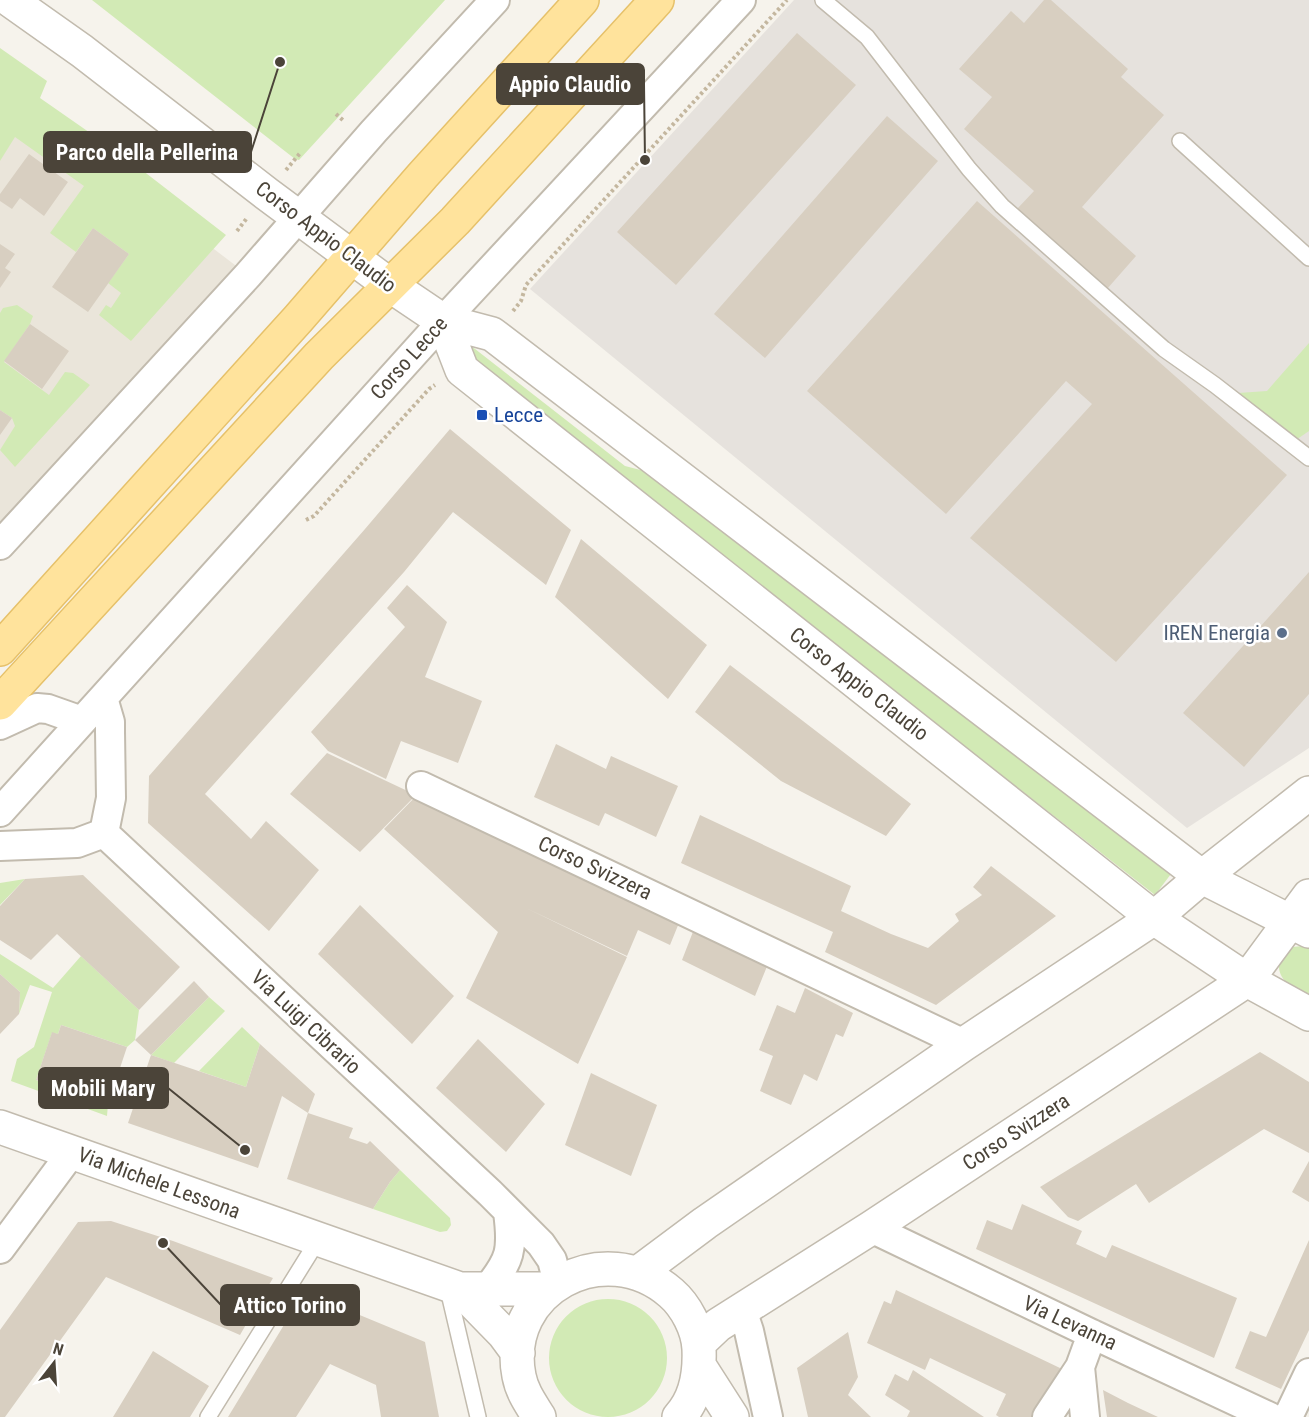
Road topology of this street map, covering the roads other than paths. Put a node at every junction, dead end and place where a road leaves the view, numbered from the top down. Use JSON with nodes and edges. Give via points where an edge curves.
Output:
{"nodes":[{"id":1,"x":9,"y":0,"type":"edge"},
{"id":2,"x":495,"y":0,"type":"edge"},
{"id":3,"x":582,"y":0,"type":"edge"},
{"id":4,"x":657,"y":0,"type":"edge"},
{"id":5,"x":741,"y":0,"type":"edge"},
{"id":6,"x":824,"y":0,"type":"edge"},
{"id":7,"x":1180,"y":141,"type":"dead end"},
{"id":8,"x":299,"y":217,"type":"junction"},
{"id":9,"x":352,"y":257,"type":"junction"},
{"id":10,"x":1309,"y":258,"type":"edge"},
{"id":11,"x":391,"y":285,"type":"junction"},
{"id":12,"x":443,"y":321,"type":"junction"},
{"id":13,"x":1309,"y":458,"type":"edge"},
{"id":14,"x":0,"y":545,"type":"edge"},
{"id":15,"x":0,"y":649,"type":"edge"},
{"id":16,"x":103,"y":698,"type":"junction"},
{"id":17,"x":0,"y":704,"type":"edge"},
{"id":18,"x":82,"y":721,"type":"junction"},
{"id":19,"x":0,"y":725,"type":"edge"},
{"id":20,"x":421,"y":786,"type":"dead end"},
{"id":21,"x":1309,"y":793,"type":"edge"},
{"id":22,"x":0,"y":812,"type":"edge"},
{"id":23,"x":104,"y":833,"type":"junction"},
{"id":24,"x":0,"y":846,"type":"edge"},
{"id":25,"x":1202,"y":877,"type":"junction"},
{"id":26,"x":1303,"y":916,"type":"edge"},
{"id":27,"x":1154,"y":918,"type":"junction"},
{"id":28,"x":1248,"y":980,"type":"junction"},
{"id":29,"x":1309,"y":1014,"type":"edge"},
{"id":30,"x":964,"y":1044,"type":"junction"},
{"id":31,"x":0,"y":1126,"type":"edge"},
{"id":32,"x":72,"y":1152,"type":"junction"},
{"id":33,"x":508,"y":1212,"type":"junction"},
{"id":34,"x":871,"y":1228,"type":"junction"},
{"id":35,"x":318,"y":1240,"type":"junction"},
{"id":36,"x":0,"y":1249,"type":"edge"},
{"id":37,"x":638,"y":1273,"type":"junction"},
{"id":38,"x":554,"y":1286,"type":"junction"},
{"id":39,"x":464,"y":1288,"type":"junction"},
{"id":40,"x":741,"y":1310,"type":"junction"},
{"id":41,"x":1092,"y":1334,"type":"junction"},
{"id":42,"x":518,"y":1353,"type":"junction"},
{"id":43,"x":699,"y":1355,"type":"junction"},
{"id":44,"x":1080,"y":1367,"type":"junction"},
{"id":45,"x":1309,"y":1373,"type":"edge"},
{"id":46,"x":527,"y":1411,"type":"edge"},
{"id":47,"x":208,"y":1417,"type":"edge"},
{"id":48,"x":478,"y":1417,"type":"edge"},
{"id":49,"x":679,"y":1417,"type":"edge"},
{"id":50,"x":732,"y":1417,"type":"edge"},
{"id":51,"x":768,"y":1417,"type":"edge"},
{"id":52,"x":1047,"y":1417,"type":"edge"},
{"id":53,"x":1085,"y":1417,"type":"edge"},
{"id":54,"x":1270,"y":1417,"type":"edge"},
{"id":55,"x":1288,"y":1417,"type":"edge"}],
"edges":[{"from":1,"to":8,"type":"street","name":"Corso Appio Claudio"},
{"from":2,"to":8,"type":"street"},
{"from":3,"to":9,"type":"main road"},
{"from":4,"to":11,"type":"main road","via":[[455,221]]},
{"from":5,"to":12,"type":"street","name":"Corso Lecce"},
{"from":6,"to":13,"type":"lane","via":[[867,37],[1002,206],[1164,349]]},
{"from":7,"to":10,"type":"lane"},
{"from":8,"to":9,"type":"street","name":"Corso Appio Claudio"},
{"from":8,"to":14,"type":"street"},
{"from":9,"to":11,"type":"street","name":"Corso Appio Claudio"},
{"from":9,"to":15,"type":"main road"},
{"from":11,"to":12,"type":"street","name":"Corso Appio Claudio"},
{"from":11,"to":17,"type":"main road","via":[[319,356]]},
{"from":12,"to":16,"type":"street","name":"Corso Lecce"},
{"from":12,"to":25,"type":"street","name":"Corso Appio Claudio","via":[[492,334]]},
{"from":12,"to":27,"type":"street","name":"Corso Appio Claudio","via":[[462,370]]},
{"from":16,"to":18,"type":"street","name":"Corso Lecce"},
{"from":16,"to":23,"type":"street","via":[[110,722],[111,777]]},
{"from":18,"to":19,"type":"street","via":[[37,708]]},
{"from":18,"to":22,"type":"street","name":"Corso Lecce"},
{"from":20,"to":30,"type":"street","name":"Corso Svizzera"},
{"from":21,"to":25,"type":"street"},
{"from":23,"to":24,"type":"street","via":[[77,843]]},
{"from":23,"to":33,"type":"street","name":"Via Luigi Cibrario"},
{"from":25,"to":26,"type":"street","name":"Corso Appio Claudio"},
{"from":25,"to":27,"type":"street"},
{"from":26,"to":28,"type":"street","name":"Corso Svizzera"},
{"from":27,"to":28,"type":"street","name":"Corso Appio Claudio"},
{"from":27,"to":30,"type":"street"},
{"from":28,"to":29,"type":"street","name":"Corso Appio Claudio"},
{"from":28,"to":34,"type":"street","name":"Corso Svizzera"},
{"from":30,"to":37,"type":"street"},
{"from":31,"to":32,"type":"street","name":"Via Michele Lessona"},
{"from":32,"to":35,"type":"street","name":"Via Michele Lessona"},
{"from":32,"to":36,"type":"street"},
{"from":33,"to":38,"type":"street","name":"Via Luigi Cibrario","via":[[552,1260]]},
{"from":33,"to":39,"type":"street","via":[[509,1258],[500,1273]]},
{"from":34,"to":40,"type":"street","name":"Corso Svizzera"},
{"from":34,"to":41,"type":"street","name":"Via Levanna"},
{"from":35,"to":39,"type":"street","name":"Via Michele Lessona"},
{"from":35,"to":47,"type":"lane"},
{"from":37,"to":38,"type":"street","via":[[597,1269]]},
{"from":37,"to":43,"type":"street","via":[[659,1283],[678,1299],[691,1320]]},
{"from":38,"to":39,"type":"street","name":"Via Michele Lessona"},
{"from":38,"to":42,"type":"street","via":[[534,1307],[523,1329]]},
{"from":39,"to":42,"type":"street","name":"Via Michele Lessona"},
{"from":39,"to":48,"type":"lane"},
{"from":40,"to":43,"type":"street","name":"Corso Svizzera","via":[[718,1325]]},
{"from":40,"to":51,"type":"street"},
{"from":41,"to":44,"type":"street"},
{"from":41,"to":54,"type":"street","name":"Via Levanna"},
{"from":42,"to":46,"type":"street"},
{"from":43,"to":49,"type":"street","via":[[694,1391]]},
{"from":43,"to":50,"type":"street"},
{"from":44,"to":52,"type":"street"},
{"from":44,"to":53,"type":"street"},
{"from":45,"to":55,"type":"street"}]}
